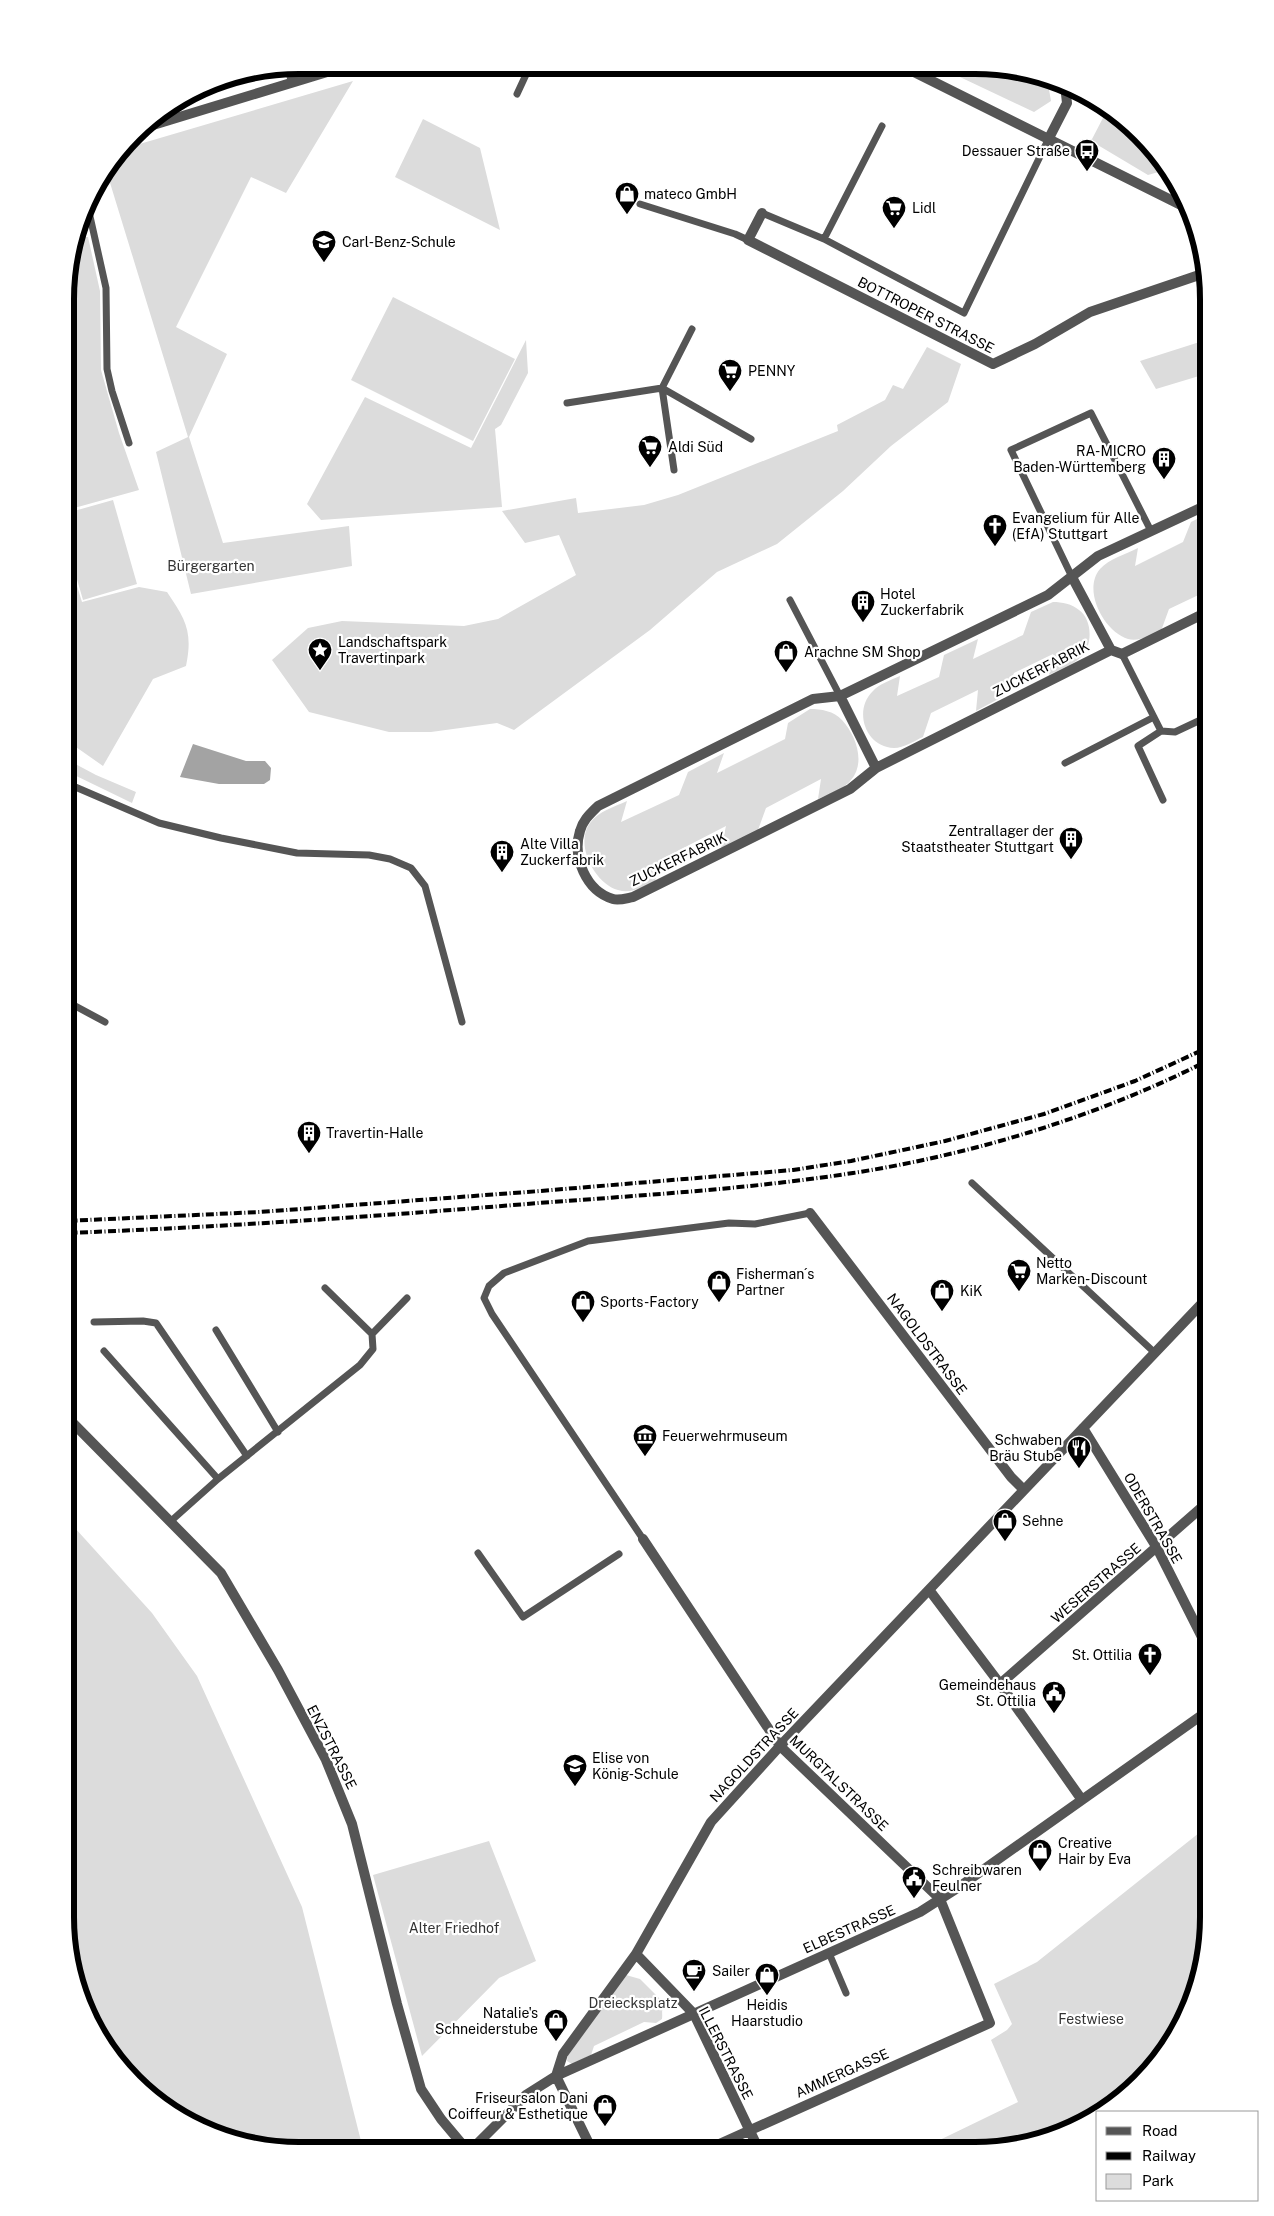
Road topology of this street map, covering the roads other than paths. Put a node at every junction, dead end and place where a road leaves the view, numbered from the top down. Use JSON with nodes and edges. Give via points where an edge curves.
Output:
{"nodes":[{"id":1,"x":291,"y":74,"type":"edge"},
{"id":2,"x":320,"y":74,"type":"edge"},
{"id":3,"x":526,"y":74,"type":"edge"},
{"id":4,"x":918,"y":74,"type":"edge"},
{"id":5,"x":293,"y":82,"type":"junction"},
{"id":6,"x":1066,"y":93,"type":"edge"},
{"id":7,"x":517,"y":94,"type":"dead end"},
{"id":8,"x":158,"y":124,"type":"edge"},
{"id":9,"x":882,"y":126,"type":"dead end"},
{"id":10,"x":1048,"y":140,"type":"junction"},
{"id":11,"x":640,"y":204,"type":"dead end"},
{"id":12,"x":1179,"y":204,"type":"edge"},
{"id":13,"x":762,"y":213,"type":"joint"},
{"id":14,"x":90,"y":216,"type":"edge"},
{"id":15,"x":824,"y":239,"type":"junction"},
{"id":16,"x":748,"y":240,"type":"junction"},
{"id":17,"x":1199,"y":275,"type":"edge"},
{"id":18,"x":692,"y":328,"type":"dead end"},
{"id":19,"x":662,"y":388,"type":"junction"},
{"id":20,"x":567,"y":403,"type":"dead end"},
{"id":21,"x":751,"y":439,"type":"dead end"},
{"id":22,"x":129,"y":443,"type":"dead end"},
{"id":23,"x":674,"y":470,"type":"dead end"},
{"id":24,"x":1200,"y":508,"type":"edge"},
{"id":25,"x":1151,"y":531,"type":"junction"},
{"id":26,"x":1072,"y":577,"type":"junction"},
{"id":27,"x":790,"y":600,"type":"dead end"},
{"id":28,"x":1200,"y":615,"type":"edge"},
{"id":29,"x":1111,"y":650,"type":"junction"},
{"id":30,"x":1122,"y":654,"type":"junction"},
{"id":31,"x":840,"y":696,"type":"junction"},
{"id":32,"x":1154,"y":717,"type":"junction"},
{"id":33,"x":1200,"y":720,"type":"edge"},
{"id":34,"x":1162,"y":731,"type":"junction"},
{"id":35,"x":1065,"y":763,"type":"dead end"},
{"id":36,"x":876,"y":768,"type":"junction"},
{"id":37,"x":74,"y":787,"type":"edge"},
{"id":38,"x":1163,"y":800,"type":"dead end"},
{"id":39,"x":74,"y":1005,"type":"edge"},
{"id":40,"x":105,"y":1022,"type":"dead end"},
{"id":41,"x":462,"y":1022,"type":"dead end"},
{"id":42,"x":972,"y":1183,"type":"dead end"},
{"id":43,"x":810,"y":1213,"type":"joint"},
{"id":44,"x":326,"y":1288,"type":"dead end"},
{"id":45,"x":407,"y":1298,"type":"dead end"},
{"id":46,"x":1200,"y":1306,"type":"edge"},
{"id":47,"x":94,"y":1322,"type":"dead end"},
{"id":48,"x":216,"y":1330,"type":"dead end"},
{"id":49,"x":372,"y":1334,"type":"junction"},
{"id":50,"x":104,"y":1351,"type":"dead end"},
{"id":51,"x":1155,"y":1353,"type":"junction"},
{"id":52,"x":74,"y":1424,"type":"edge"},
{"id":53,"x":1083,"y":1428,"type":"junction"},
{"id":54,"x":278,"y":1432,"type":"junction"},
{"id":55,"x":247,"y":1456,"type":"junction"},
{"id":56,"x":218,"y":1479,"type":"junction"},
{"id":57,"x":1024,"y":1490,"type":"junction"},
{"id":58,"x":1200,"y":1509,"type":"edge"},
{"id":59,"x":171,"y":1521,"type":"junction"},
{"id":60,"x":643,"y":1539,"type":"joint"},
{"id":61,"x":1157,"y":1548,"type":"junction"},
{"id":62,"x":478,"y":1553,"type":"dead end"},
{"id":63,"x":619,"y":1554,"type":"dead end"},
{"id":64,"x":930,"y":1591,"type":"junction"},
{"id":65,"x":1200,"y":1633,"type":"edge"},
{"id":66,"x":1000,"y":1684,"type":"junction"},
{"id":67,"x":1200,"y":1716,"type":"edge"},
{"id":68,"x":780,"y":1746,"type":"junction"},
{"id":69,"x":1082,"y":1800,"type":"junction"},
{"id":70,"x":940,"y":1899,"type":"junction"},
{"id":71,"x":829,"y":1953,"type":"junction"},
{"id":72,"x":636,"y":1954,"type":"junction"},
{"id":73,"x":846,"y":1993,"type":"dead end"},
{"id":74,"x":694,"y":2014,"type":"junction"},
{"id":75,"x":990,"y":2022,"type":"joint"},
{"id":76,"x":556,"y":2076,"type":"junction"},
{"id":77,"x":750,"y":2130,"type":"junction"},
{"id":78,"x":460,"y":2142,"type":"edge"},
{"id":79,"x":479,"y":2142,"type":"edge"},
{"id":80,"x":588,"y":2142,"type":"edge"},
{"id":81,"x":724,"y":2142,"type":"edge"},
{"id":82,"x":755,"y":2142,"type":"edge"}],
"edges":[{"from":1,"to":5,"type":"street"},
{"from":2,"to":5,"type":"street"},
{"from":3,"to":7,"type":"lane"},
{"from":4,"to":10,"type":"street"},
{"from":5,"to":8,"type":"street"},
{"from":6,"to":10,"type":"street","via":[[1067,103]]},
{"from":9,"to":15,"type":"lane"},
{"from":10,"to":12,"type":"street"},
{"from":10,"to":15,"type":"lane","via":[[964,313]]},
{"from":11,"to":16,"type":"lane"},
{"from":13,"to":15,"type":"lane"},
{"from":13,"to":16,"type":"street"},
{"from":14,"to":22,"type":"lane","via":[[106,288],[104,369]]},
{"from":16,"to":17,"type":"street","name":"BOTTROPER STRASSE","via":[[993,364],[1090,312]]},
{"from":18,"to":19,"type":"lane"},
{"from":19,"to":20,"type":"lane"},
{"from":19,"to":21,"type":"lane"},
{"from":19,"to":23,"type":"lane"},
{"from":24,"to":25,"type":"street","name":"ZUCKERFABRIK"},
{"from":25,"to":26,"type":"street","name":"ZUCKERFABRIK","via":[[1098,556]]},
{"from":25,"to":26,"type":"lane","via":[[1091,413],[1011,450]]},
{"from":26,"to":29,"type":"street","name":"ZUCKERFABRIK"},
{"from":26,"to":31,"type":"street","name":"ZUCKERFABRIK","via":[[1048,595]]},
{"from":27,"to":31,"type":"lane"},
{"from":28,"to":30,"type":"street"},
{"from":29,"to":30,"type":"street","name":"ZUCKERFABRIK"},
{"from":29,"to":36,"type":"street","name":"ZUCKERFABRIK"},
{"from":30,"to":32,"type":"lane"},
{"from":31,"to":36,"type":"street"},
{"from":31,"to":36,"type":"street","name":"ZUCKERFABRIK","via":[[813,700],[598,806],[586,818],[580,832],[578,850],[582,870],[597,890],[614,900],[633,897],[850,789]]},
{"from":32,"to":34,"type":"lane"},
{"from":32,"to":35,"type":"lane"},
{"from":33,"to":34,"type":"lane","via":[[1175,732]]},
{"from":34,"to":38,"type":"lane","via":[[1138,746]]},
{"from":37,"to":41,"type":"lane","via":[[159,823],[297,853],[368,855],[390,859],[411,868],[425,886]]},
{"from":39,"to":40,"type":"lane"},
{"from":42,"to":51,"type":"lane"},
{"from":43,"to":57,"type":"street","name":"NAGOLDSTRASSE"},
{"from":43,"to":60,"type":"lane","via":[[755,1224],[729,1223],[588,1241],[504,1272],[489,1286],[484,1298],[492,1314]]},
{"from":44,"to":49,"type":"lane"},
{"from":45,"to":49,"type":"lane"},
{"from":46,"to":51,"type":"street","name":"NAGOLDSTRASSE"},
{"from":47,"to":55,"type":"lane","via":[[156,1323]]},
{"from":48,"to":54,"type":"lane"},
{"from":49,"to":54,"type":"lane","via":[[373,1349],[360,1365]]},
{"from":50,"to":56,"type":"lane"},
{"from":51,"to":53,"type":"street","name":"NAGOLDSTRASSE"},
{"from":52,"to":59,"type":"street","name":"ENZSTRASSE"},
{"from":53,"to":57,"type":"street","name":"NAGOLDSTRASSE"},
{"from":53,"to":61,"type":"street","name":"ODERSTRASSE"},
{"from":54,"to":55,"type":"lane"},
{"from":55,"to":56,"type":"lane"},
{"from":56,"to":59,"type":"lane"},
{"from":57,"to":64,"type":"street","name":"NAGOLDSTRASSE"},
{"from":58,"to":61,"type":"street","name":"WESERSTRASSE"},
{"from":59,"to":78,"type":"street","name":"ENZSTRASSE","via":[[221,1573],[326,1760],[352,1824],[421,2089]]},
{"from":60,"to":68,"type":"street","name":"MURGTALSTRASSE"},
{"from":61,"to":65,"type":"street","name":"ODERSTRASSE"},
{"from":61,"to":66,"type":"street","name":"WESERSTRASSE"},
{"from":62,"to":63,"type":"lane","via":[[523,1617]]},
{"from":64,"to":66,"type":"street"},
{"from":64,"to":68,"type":"street","name":"NAGOLDSTRASSE"},
{"from":66,"to":69,"type":"street"},
{"from":67,"to":69,"type":"street","name":"ELBESTRASSE"},
{"from":68,"to":70,"type":"street","name":"MURGTALSTRASSE"},
{"from":68,"to":72,"type":"street","name":"NAGOLDSTRASSE","via":[[711,1822]]},
{"from":69,"to":70,"type":"street","name":"ELBESTRASSE"},
{"from":70,"to":71,"type":"street","name":"ELBESTRASSE","via":[[920,1912]]},
{"from":70,"to":75,"type":"street","name":"MURGTALSTRASSE"},
{"from":71,"to":73,"type":"lane"},
{"from":71,"to":74,"type":"street","name":"ELBESTRASSE"},
{"from":72,"to":74,"type":"street","name":"ILLERSTRASSE"},
{"from":72,"to":76,"type":"street","name":"NAGOLDSTRASSE","via":[[563,2054]]},
{"from":74,"to":76,"type":"street","name":"ELBESTRASSE"},
{"from":74,"to":77,"type":"street","name":"ILLERSTRASSE"},
{"from":75,"to":77,"type":"street","name":"AMMERGASSE"},
{"from":76,"to":79,"type":"street","name":"ELBESTRASSE","via":[[526,2094]]},
{"from":76,"to":80,"type":"street"},
{"from":77,"to":81,"type":"street","name":"AMMERGASSE"},
{"from":77,"to":82,"type":"street","name":"ILLERSTRASSE"}]}
